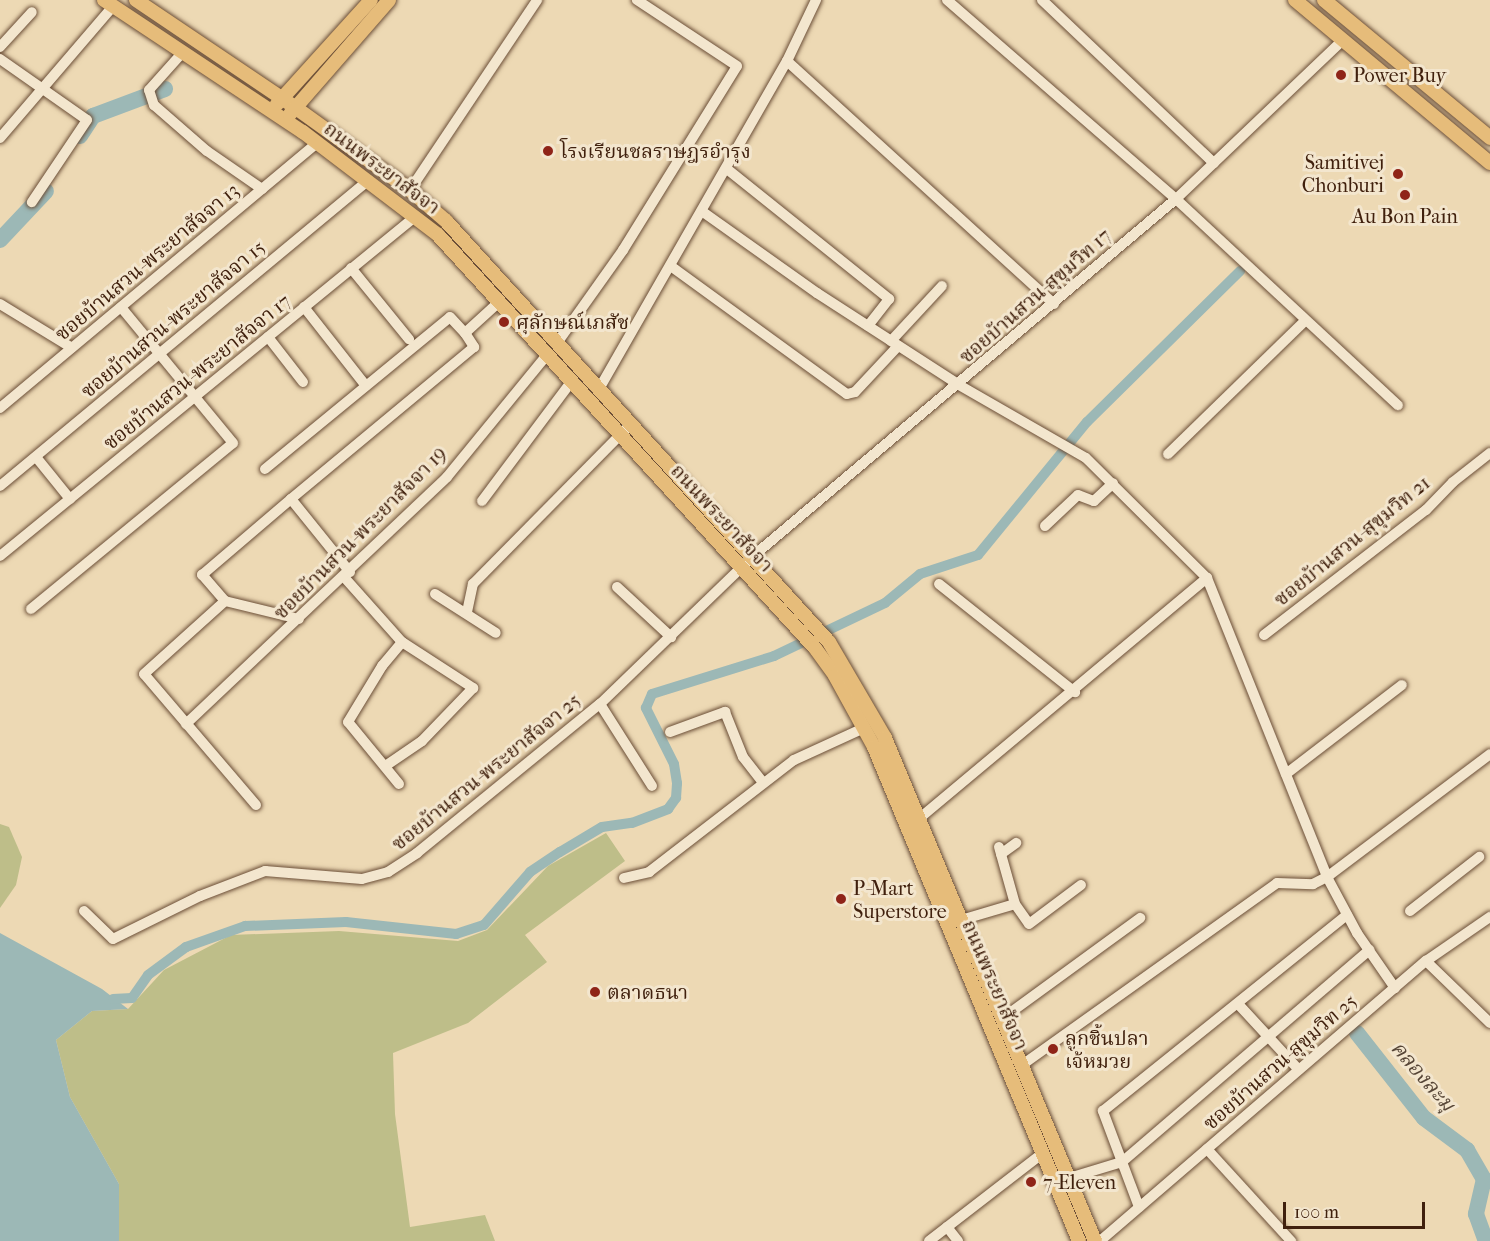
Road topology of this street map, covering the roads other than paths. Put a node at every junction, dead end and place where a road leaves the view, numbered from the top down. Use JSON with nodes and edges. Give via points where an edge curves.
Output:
{"nodes":[{"id":1,"x":136,"y":0,"type":"edge"},
{"id":2,"x":371,"y":0,"type":"edge"},
{"id":3,"x":389,"y":0,"type":"edge"},
{"id":4,"x":537,"y":0,"type":"edge"},
{"id":5,"x":637,"y":0,"type":"edge"},
{"id":6,"x":816,"y":0,"type":"edge"},
{"id":7,"x":947,"y":0,"type":"edge"},
{"id":8,"x":1042,"y":0,"type":"edge"},
{"id":9,"x":1295,"y":0,"type":"edge"},
{"id":10,"x":1324,"y":0,"type":"edge"},
{"id":11,"x":112,"y":2,"type":"edge"},
{"id":12,"x":32,"y":12,"type":"dead end"},
{"id":13,"x":1343,"y":40,"type":"junction"},
{"id":14,"x":0,"y":47,"type":"edge"},
{"id":15,"x":183,"y":52,"type":"junction"},
{"id":16,"x":0,"y":59,"type":"edge"},
{"id":17,"x":787,"y":61,"type":"junction"},
{"id":18,"x":42,"y":88,"type":"junction"},
{"id":19,"x":282,"y":98,"type":"junction"},
{"id":20,"x":296,"y":108,"type":"junction"},
{"id":21,"x":272,"y":110,"type":"junction"},
{"id":22,"x":286,"y":120,"type":"junction"},
{"id":23,"x":0,"y":138,"type":"edge"},
{"id":24,"x":1490,"y":138,"type":"edge"},
{"id":25,"x":318,"y":143,"type":"junction"},
{"id":26,"x":1214,"y":163,"type":"junction"},
{"id":27,"x":1490,"y":163,"type":"edge"},
{"id":28,"x":727,"y":169,"type":"junction"},
{"id":29,"x":369,"y":180,"type":"junction"},
{"id":30,"x":262,"y":189,"type":"junction"},
{"id":31,"x":410,"y":190,"type":"junction"},
{"id":32,"x":1176,"y":199,"type":"junction"},
{"id":33,"x":32,"y":202,"type":"dead end"},
{"id":34,"x":703,"y":212,"type":"junction"},
{"id":35,"x":416,"y":216,"type":"junction"},
{"id":36,"x":672,"y":267,"type":"junction"},
{"id":37,"x":351,"y":268,"type":"junction"},
{"id":38,"x":942,"y":286,"type":"dead end"},
{"id":39,"x":499,"y":302,"type":"junction"},
{"id":40,"x":0,"y":304,"type":"edge"},
{"id":41,"x":1054,"y":304,"type":"junction"},
{"id":42,"x":121,"y":307,"type":"junction"},
{"id":43,"x":304,"y":308,"type":"junction"},
{"id":44,"x":1305,"y":321,"type":"junction"},
{"id":45,"x":868,"y":326,"type":"junction"},
{"id":46,"x":465,"y":333,"type":"junction"},
{"id":47,"x":268,"y":337,"type":"junction"},
{"id":48,"x":409,"y":339,"type":"dead end"},
{"id":49,"x":556,"y":343,"type":"junction"},
{"id":50,"x":894,"y":343,"type":"junction"},
{"id":51,"x":72,"y":348,"type":"junction"},
{"id":52,"x":160,"y":354,"type":"junction"},
{"id":53,"x":547,"y":355,"type":"junction"},
{"id":54,"x":303,"y":382,"type":"dead end"},
{"id":55,"x":571,"y":382,"type":"junction"},
{"id":56,"x":959,"y":385,"type":"junction"},
{"id":57,"x":366,"y":386,"type":"junction"},
{"id":58,"x":599,"y":389,"type":"junction"},
{"id":59,"x":196,"y":396,"type":"junction"},
{"id":60,"x":1398,"y":405,"type":"dead end"},
{"id":61,"x":0,"y":408,"type":"edge"},
{"id":62,"x":630,"y":425,"type":"junction"},
{"id":63,"x":620,"y":435,"type":"junction"},
{"id":64,"x":1490,"y":453,"type":"edge"},
{"id":65,"x":1168,"y":454,"type":"dead end"},
{"id":66,"x":36,"y":457,"type":"junction"},
{"id":67,"x":265,"y":469,"type":"dead end"},
{"id":68,"x":1113,"y":483,"type":"junction"},
{"id":69,"x":0,"y":486,"type":"edge"},
{"id":70,"x":70,"y":499,"type":"junction"},
{"id":71,"x":291,"y":499,"type":"junction"},
{"id":72,"x":482,"y":501,"type":"dead end"},
{"id":73,"x":1045,"y":526,"type":"dead end"},
{"id":74,"x":0,"y":556,"type":"edge"},
{"id":75,"x":752,"y":557,"type":"junction"},
{"id":76,"x":742,"y":568,"type":"junction"},
{"id":77,"x":347,"y":575,"type":"junction"},
{"id":78,"x":1208,"y":578,"type":"junction"},
{"id":79,"x":939,"y":584,"type":"dead end"},
{"id":80,"x":617,"y":587,"type":"dead end"},
{"id":81,"x":435,"y":594,"type":"dead end"},
{"id":82,"x":225,"y":601,"type":"junction"},
{"id":83,"x":31,"y":609,"type":"dead end"},
{"id":84,"x":468,"y":612,"type":"junction"},
{"id":85,"x":300,"y":619,"type":"junction"},
{"id":86,"x":496,"y":633,"type":"dead end"},
{"id":87,"x":1264,"y":635,"type":"dead end"},
{"id":88,"x":671,"y":637,"type":"junction"},
{"id":89,"x":402,"y":642,"type":"junction"},
{"id":90,"x":1402,"y":685,"type":"dead end"},
{"id":91,"x":1075,"y":692,"type":"junction"},
{"id":92,"x":600,"y":704,"type":"junction"},
{"id":93,"x":186,"y":724,"type":"junction"},
{"id":94,"x":864,"y":728,"type":"junction"},
{"id":95,"x":670,"y":732,"type":"dead end"},
{"id":96,"x":1490,"y":754,"type":"edge"},
{"id":97,"x":387,"y":765,"type":"junction"},
{"id":98,"x":1286,"y":774,"type":"junction"},
{"id":99,"x":762,"y":781,"type":"junction"},
{"id":100,"x":399,"y":784,"type":"dead end"},
{"id":101,"x":652,"y":786,"type":"dead end"},
{"id":102,"x":256,"y":805,"type":"dead end"},
{"id":103,"x":914,"y":824,"type":"junction"},
{"id":104,"x":1016,"y":843,"type":"dead end"},
{"id":105,"x":1479,"y":857,"type":"dead end"},
{"id":106,"x":1327,"y":877,"type":"junction"},
{"id":107,"x":624,"y":878,"type":"dead end"},
{"id":108,"x":1081,"y":885,"type":"dead end"},
{"id":109,"x":1015,"y":904,"type":"junction"},
{"id":110,"x":84,"y":910,"type":"dead end"},
{"id":111,"x":1410,"y":910,"type":"dead end"},
{"id":112,"x":1347,"y":915,"type":"junction"},
{"id":113,"x":1490,"y":917,"type":"edge"},
{"id":114,"x":1140,"y":918,"type":"dead end"},
{"id":115,"x":962,"y":920,"type":"junction"},
{"id":116,"x":1369,"y":950,"type":"junction"},
{"id":117,"x":1426,"y":961,"type":"junction"},
{"id":118,"x":1395,"y":988,"type":"junction"},
{"id":119,"x":1239,"y":1005,"type":"junction"},
{"id":120,"x":1003,"y":1018,"type":"junction"},
{"id":121,"x":1490,"y":1023,"type":"edge"},
{"id":122,"x":1268,"y":1038,"type":"junction"},
{"id":123,"x":1022,"y":1065,"type":"junction"},
{"id":124,"x":1299,"y":1070,"type":"junction"},
{"id":125,"x":1207,"y":1149,"type":"junction"},
{"id":126,"x":1043,"y":1153,"type":"junction"},
{"id":127,"x":1122,"y":1162,"type":"junction"},
{"id":128,"x":1069,"y":1178,"type":"junction"},
{"id":129,"x":1139,"y":1207,"type":"junction"},
{"id":130,"x":947,"y":1227,"type":"junction"},
{"id":131,"x":929,"y":1241,"type":"edge"},
{"id":132,"x":958,"y":1241,"type":"edge"},
{"id":133,"x":1079,"y":1241,"type":"edge"},
{"id":134,"x":1095,"y":1241,"type":"edge"},
{"id":135,"x":1100,"y":1241,"type":"edge"},
{"id":136,"x":1291,"y":1241,"type":"edge"}],
"edges":[{"from":1,"to":19,"type":"main road","name":"ถนนพระยาสัจจา"},
{"from":2,"to":19,"type":"main road"},
{"from":3,"to":20,"type":"main road"},
{"from":4,"to":31,"type":"street"},
{"from":5,"to":49,"type":"street","via":[[737,66],[623,250]]},
{"from":6,"to":17,"type":"street"},
{"from":7,"to":32,"type":"street"},
{"from":8,"to":26,"type":"street"},
{"from":9,"to":13,"type":"main road"},
{"from":10,"to":24,"type":"main road"},
{"from":11,"to":15,"type":"main road","name":"ถนนพระยาสัจจา"},
{"from":11,"to":18,"type":"street"},
{"from":12,"to":14,"type":"street"},
{"from":13,"to":26,"type":"street","name":"ซอยบ้านสวน-สุขุมวิท 17"},
{"from":13,"to":27,"type":"main road"},
{"from":15,"to":21,"type":"main road","name":"ถนนพระยาสัจจา"},
{"from":15,"to":30,"type":"street","via":[[148,94],[154,105],[207,151]]},
{"from":16,"to":18,"type":"street"},
{"from":17,"to":28,"type":"street"},
{"from":17,"to":41,"type":"street"},
{"from":18,"to":23,"type":"street"},
{"from":18,"to":33,"type":"street","via":[[87,120]]},
{"from":19,"to":20,"type":"main road","name":"ถนนพระยาสัจจา"},
{"from":19,"to":21,"type":"main road"},
{"from":20,"to":22,"type":"main road"},
{"from":20,"to":31,"type":"main road","name":"ถนนพระยาสัจจา"},
{"from":21,"to":22,"type":"main road","name":"ถนนพระยาสัจจา"},
{"from":22,"to":25,"type":"main road","name":"ถนนพระยาสัจจา"},
{"from":25,"to":29,"type":"main road","name":"ถนนพระยาสัจจา"},
{"from":25,"to":30,"type":"street","name":"ซอยบ้านสวน-พระยาสัจจา 13"},
{"from":26,"to":32,"type":"street","name":"ซอยบ้านสวน-สุขุมวิท 17"},
{"from":28,"to":34,"type":"street"},
{"from":28,"to":45,"type":"street","via":[[890,300]]},
{"from":29,"to":35,"type":"main road","name":"ถนนพระยาสัจจา"},
{"from":29,"to":52,"type":"street","name":"ซอยบ้านสวน-พระยาสัจจา 15"},
{"from":30,"to":42,"type":"street","name":"ซอยบ้านสวน-พระยาสัจจา 13"},
{"from":31,"to":49,"type":"main road","name":"ถนนพระยาสัจจา","via":[[446,222]]},
{"from":32,"to":41,"type":"street","name":"ซอยบ้านสวน-สุขุมวิท 17"},
{"from":32,"to":44,"type":"street"},
{"from":34,"to":36,"type":"street"},
{"from":34,"to":45,"type":"street"},
{"from":35,"to":37,"type":"street","name":"ซอยบ้านสวน-พระยาสัจจา 17"},
{"from":35,"to":39,"type":"main road","name":"ถนนพระยาสัจจา"},
{"from":36,"to":50,"type":"street","via":[[847,394],[855,392]]},
{"from":36,"to":58,"type":"street"},
{"from":37,"to":43,"type":"street","name":"ซอยบ้านสวน-พระยาสัจจา 17"},
{"from":37,"to":48,"type":"street"},
{"from":38,"to":50,"type":"street"},
{"from":39,"to":46,"type":"street"},
{"from":39,"to":53,"type":"main road","name":"ถนนพระยาสัจจา"},
{"from":40,"to":51,"type":"street"},
{"from":41,"to":56,"type":"street","name":"ซอยบ้านสวน-สุขุมวิท 17"},
{"from":42,"to":51,"type":"street","name":"ซอยบ้านสวน-พระยาสัจจา 13"},
{"from":42,"to":52,"type":"street"},
{"from":43,"to":47,"type":"street","name":"ซอยบ้านสวน-พระยาสัจจา 17"},
{"from":43,"to":57,"type":"street"},
{"from":44,"to":60,"type":"street"},
{"from":44,"to":65,"type":"street"},
{"from":45,"to":50,"type":"street"},
{"from":46,"to":57,"type":"street","via":[[450,317]]},
{"from":46,"to":71,"type":"street","via":[[474,347]]},
{"from":47,"to":54,"type":"street"},
{"from":47,"to":59,"type":"street","name":"ซอยบ้านสวน-พระยาสัจจา 17"},
{"from":49,"to":58,"type":"main road","name":"ถนนพระยาสัจจา"},
{"from":50,"to":56,"type":"street"},
{"from":51,"to":61,"type":"street","name":"ซอยบ้านสวน-พระยาสัจจา 13"},
{"from":52,"to":59,"type":"street"},
{"from":52,"to":66,"type":"street","name":"ซอยบ้านสวน-พระยาสัจจา 15"},
{"from":53,"to":55,"type":"main road","name":"ถนนพระยาสัจจา"},
{"from":53,"to":77,"type":"street","name":"ซอยบ้านสวน-พระยาสัจจา 19","via":[[447,477]]},
{"from":55,"to":63,"type":"main road","name":"ถนนพระยาสัจจา"},
{"from":55,"to":72,"type":"street"},
{"from":56,"to":68,"type":"street","via":[[1074,451]]},
{"from":56,"to":75,"type":"street","name":"ซอยบ้านสวน-สุขุมวิท 17"},
{"from":57,"to":67,"type":"street"},
{"from":58,"to":62,"type":"main road","name":"ถนนพระยาสัจจา"},
{"from":59,"to":70,"type":"street","name":"ซอยบ้านสวน-พระยาสัจจา 17"},
{"from":59,"to":83,"type":"street","via":[[233,443]]},
{"from":62,"to":63,"type":"street"},
{"from":62,"to":75,"type":"main road","name":"ถนนพระยาสัจจา"},
{"from":63,"to":76,"type":"main road","name":"ถนนพระยาสัจจา"},
{"from":63,"to":84,"type":"street","via":[[473,584]]},
{"from":64,"to":87,"type":"street","name":"ซอยบ้านสวน-สุขุมวิท 21","via":[[1426,510]]},
{"from":66,"to":69,"type":"street","name":"ซอยบ้านสวน-พระยาสัจจา 15"},
{"from":66,"to":70,"type":"street"},
{"from":68,"to":73,"type":"street","via":[[1094,501],[1078,495]]},
{"from":68,"to":78,"type":"street"},
{"from":70,"to":74,"type":"street","name":"ซอยบ้านสวน-พระยาสัจจา 17"},
{"from":71,"to":77,"type":"street"},
{"from":71,"to":82,"type":"street","via":[[202,575]]},
{"from":75,"to":76,"type":"street","name":"ซอยบ้านสวน-สุขุมวิท 17"},
{"from":75,"to":103,"type":"main road","name":"ถนนพระยาสัจจา","via":[[829,642],[885,738]]},
{"from":76,"to":88,"type":"street","name":"ซอยบ้านสวน-พระยาสัจจา 25"},
{"from":76,"to":94,"type":"main road","name":"ถนนพระยาสัจจา","via":[[815,648]]},
{"from":77,"to":85,"type":"street","name":"ซอยบ้านสวน-พระยาสัจจา 19"},
{"from":77,"to":89,"type":"street"},
{"from":78,"to":91,"type":"street"},
{"from":78,"to":98,"type":"street"},
{"from":79,"to":91,"type":"street"},
{"from":80,"to":88,"type":"street"},
{"from":81,"to":84,"type":"street"},
{"from":82,"to":85,"type":"street"},
{"from":82,"to":93,"type":"street","via":[[144,674]]},
{"from":84,"to":86,"type":"street"},
{"from":85,"to":93,"type":"street","name":"ซอยบ้านสวน-พระยาสัจจา 19"},
{"from":88,"to":92,"type":"street","name":"ซอยบ้านสวน-พระยาสัจจา 25"},
{"from":89,"to":97,"type":"street","via":[[382,666],[348,722]]},
{"from":89,"to":97,"type":"street","via":[[473,688],[422,741]]},
{"from":90,"to":98,"type":"street"},
{"from":91,"to":103,"type":"street"},
{"from":92,"to":101,"type":"street"},
{"from":92,"to":110,"type":"street","name":"ซอยบ้านสวน-พระยาสัจจา 25","via":[[388,872],[355,879],[265,871],[206,893],[113,939]]},
{"from":93,"to":102,"type":"street"},
{"from":94,"to":99,"type":"street","via":[[794,760]]},
{"from":94,"to":103,"type":"main road","name":"ถนนพระยาสัจจา"},
{"from":95,"to":99,"type":"street","via":[[725,712],[739,750]]},
{"from":96,"to":106,"type":"street"},
{"from":97,"to":100,"type":"street"},
{"from":98,"to":106,"type":"street"},
{"from":99,"to":107,"type":"street","via":[[649,872]]},
{"from":103,"to":115,"type":"main road","name":"ถนนพระยาสัจจา"},
{"from":103,"to":126,"type":"main road","name":"ถนนพระยาสัจจา"},
{"from":104,"to":109,"type":"street","via":[[1000,850]]},
{"from":105,"to":111,"type":"street"},
{"from":106,"to":112,"type":"street"},
{"from":106,"to":123,"type":"street","via":[[1313,884],[1277,883]]},
{"from":108,"to":109,"type":"street","via":[[1029,924]]},
{"from":109,"to":115,"type":"street"},
{"from":112,"to":116,"type":"street"},
{"from":112,"to":119,"type":"street"},
{"from":113,"to":117,"type":"street","name":"ซอยบ้านสวน-สุขุมวิท 25"},
{"from":114,"to":120,"type":"street"},
{"from":115,"to":120,"type":"main road","name":"ถนนพระยาสัจจา"},
{"from":116,"to":118,"type":"street"},
{"from":116,"to":122,"type":"street"},
{"from":117,"to":118,"type":"street","name":"ซอยบ้านสวน-สุขุมวิท 25"},
{"from":117,"to":121,"type":"street"},
{"from":118,"to":124,"type":"street","name":"ซอยบ้านสวน-สุขุมวิท 25"},
{"from":119,"to":122,"type":"street"},
{"from":119,"to":127,"type":"street","via":[[1103,1111]]},
{"from":120,"to":123,"type":"main road","name":"ถนนพระยาสัจจา"},
{"from":122,"to":124,"type":"street"},
{"from":122,"to":127,"type":"street"},
{"from":123,"to":128,"type":"main road","name":"ถนนพระยาสัจจา"},
{"from":124,"to":125,"type":"street","name":"ซอยบ้านสวน-สุขุมวิท 25"},
{"from":125,"to":129,"type":"street","name":"ซอยบ้านสวน-สุขุมวิท 25"},
{"from":125,"to":136,"type":"street"},
{"from":126,"to":130,"type":"street"},
{"from":126,"to":133,"type":"main road","name":"ถนนพระยาสัจจา"},
{"from":127,"to":128,"type":"street"},
{"from":127,"to":129,"type":"street"},
{"from":128,"to":134,"type":"main road","name":"ถนนพระยาสัจจา"},
{"from":129,"to":135,"type":"street","name":"ซอยบ้านสวน-สุขุมวิท 25"},
{"from":130,"to":131,"type":"street"},
{"from":130,"to":132,"type":"street"}]}
